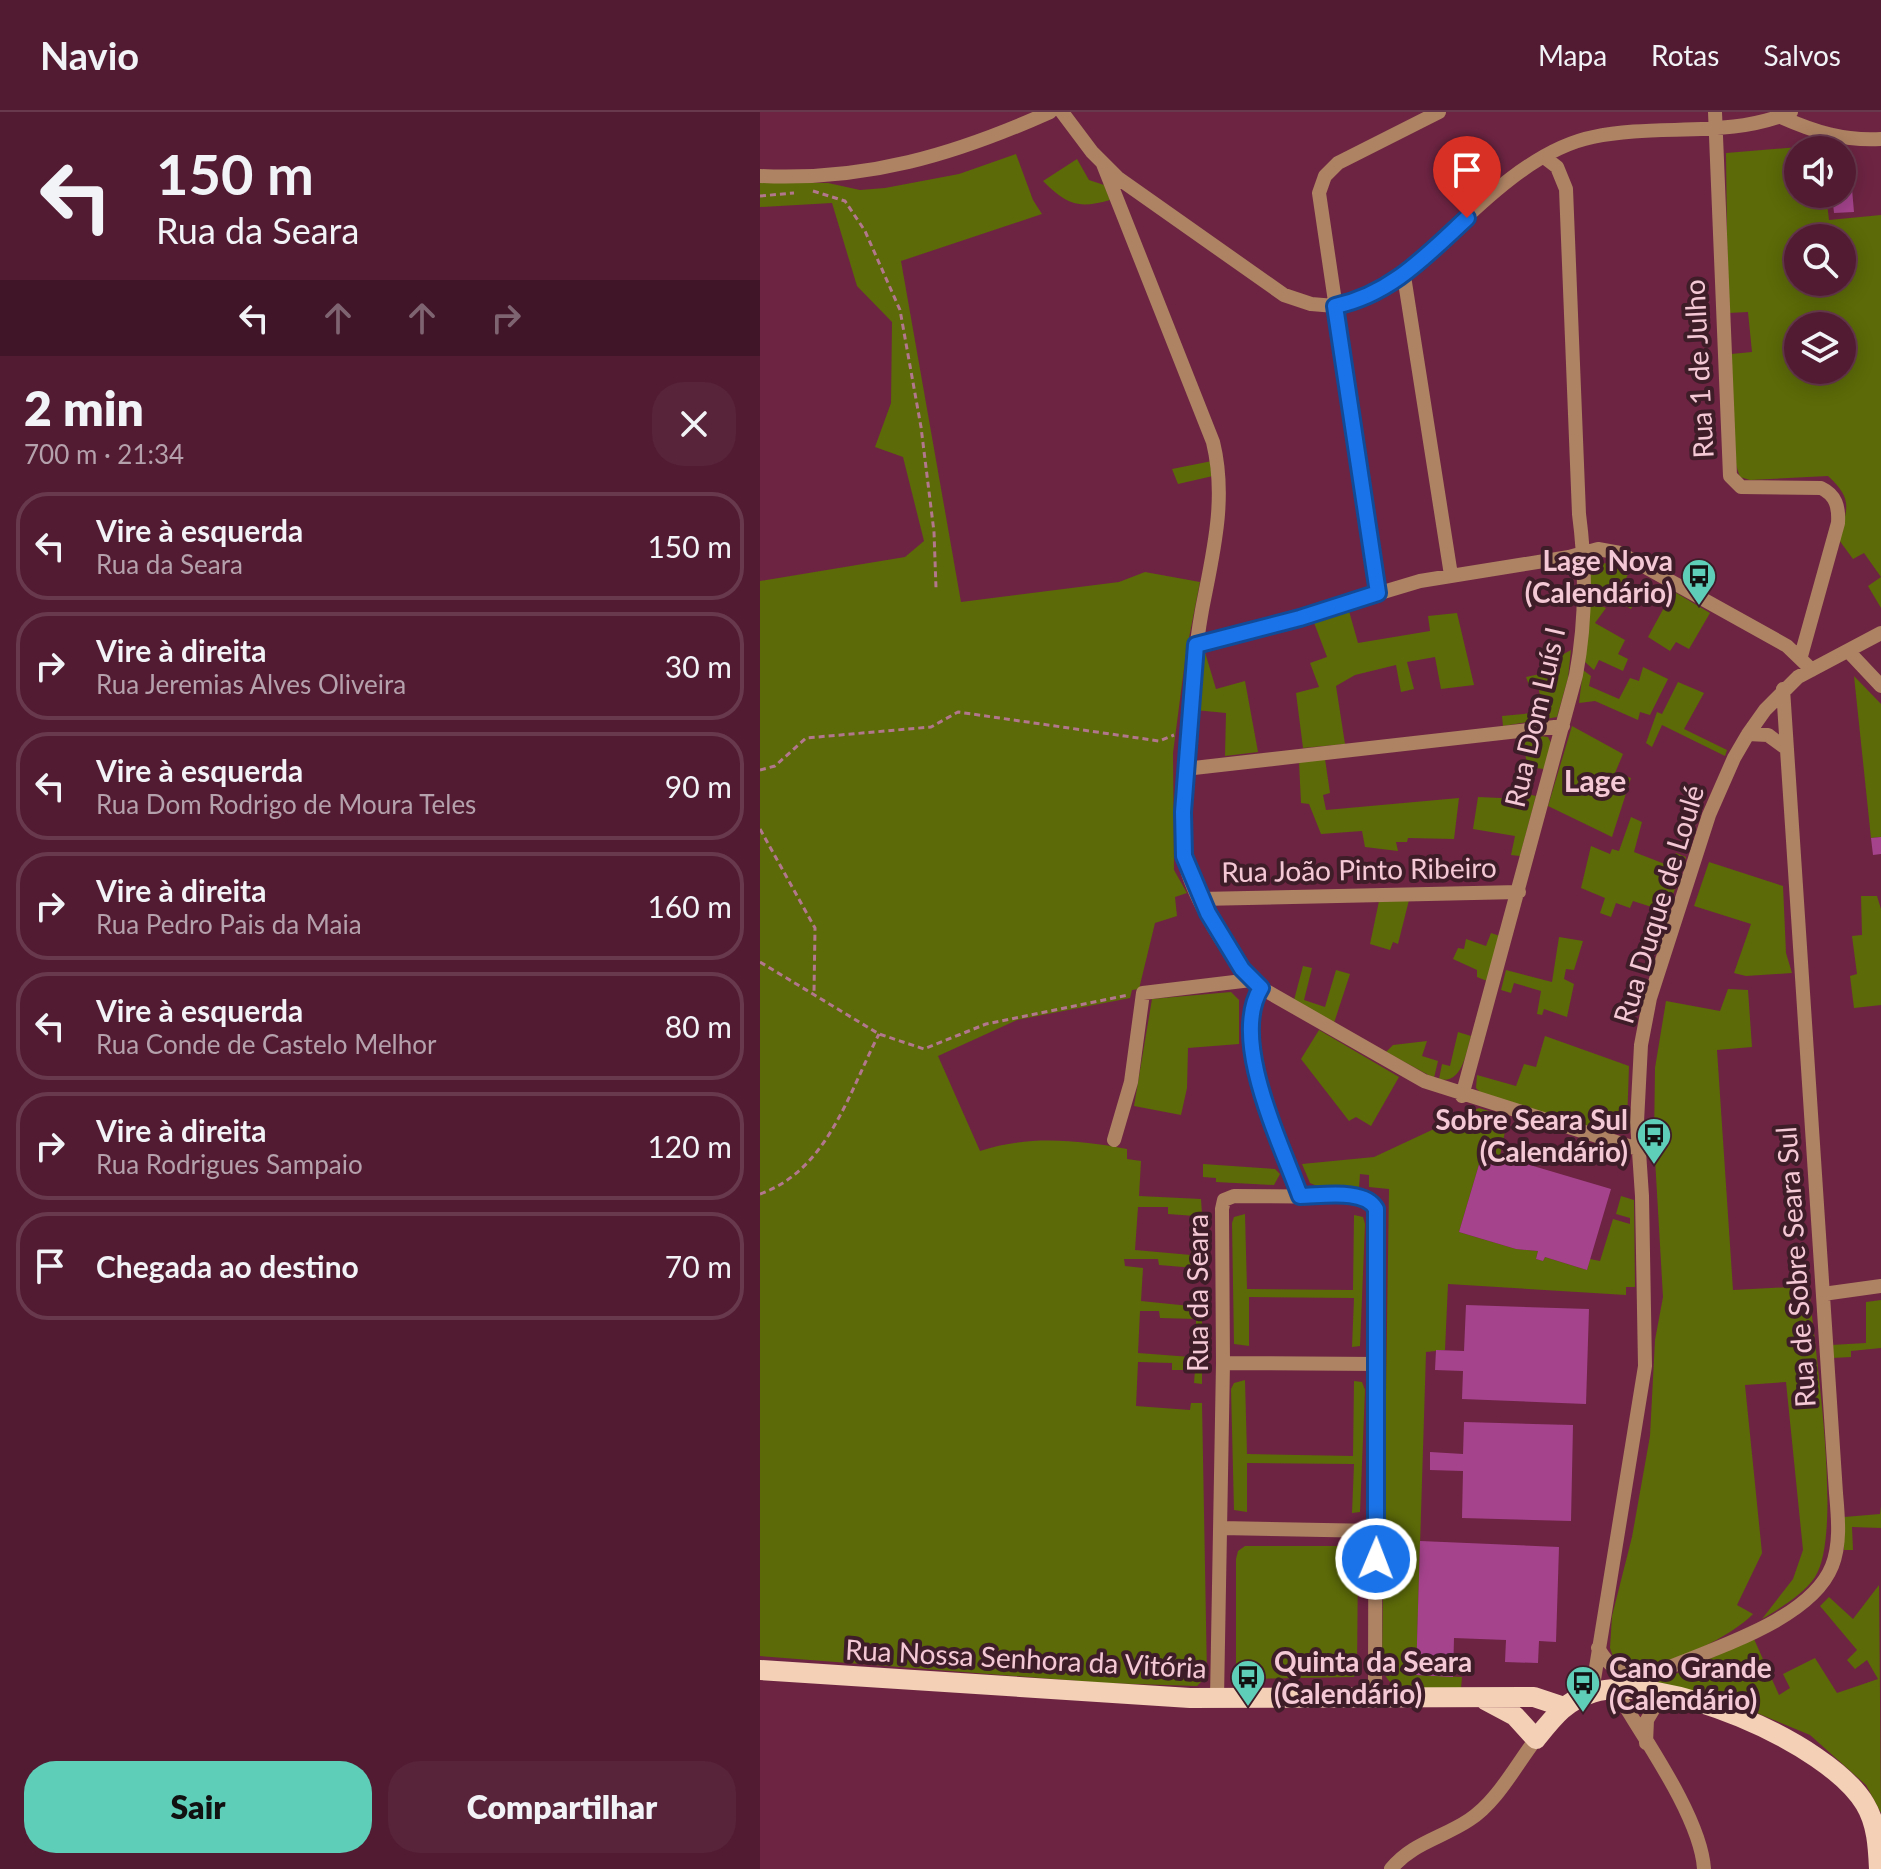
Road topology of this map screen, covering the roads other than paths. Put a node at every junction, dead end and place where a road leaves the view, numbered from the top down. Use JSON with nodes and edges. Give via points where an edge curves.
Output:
{"nodes":[{"id":1,"x":1050,"y":112,"type":"edge"},
{"id":2,"x":1062,"y":112,"type":"edge"},
{"id":3,"x":1439,"y":112,"type":"edge"},
{"id":4,"x":1715,"y":112,"type":"edge"},
{"id":5,"x":1787,"y":113,"type":"edge"},
{"id":6,"x":1718,"y":128,"type":"junction"},
{"id":7,"x":1881,"y":139,"type":"edge"},
{"id":8,"x":1544,"y":157,"type":"junction"},
{"id":9,"x":1103,"y":164,"type":"junction"},
{"id":10,"x":760,"y":176,"type":"edge"},
{"id":11,"x":1404,"y":276,"type":"junction"},
{"id":12,"x":1335,"y":306,"type":"junction"},
{"id":13,"x":1584,"y":553,"type":"junction"},
{"id":14,"x":1451,"y":575,"type":"junction"},
{"id":15,"x":1378,"y":593,"type":"junction"},
{"id":16,"x":1881,"y":633,"type":"edge"},
{"id":17,"x":1196,"y":645,"type":"junction"},
{"id":18,"x":1849,"y":652,"type":"junction"},
{"id":19,"x":1801,"y":656,"type":"junction"},
{"id":20,"x":1812,"y":670,"type":"junction"},
{"id":21,"x":1881,"y":686,"type":"edge"},
{"id":22,"x":1783,"y":689,"type":"junction"},
{"id":23,"x":1563,"y":726,"type":"junction"},
{"id":24,"x":1748,"y":734,"type":"junction"},
{"id":25,"x":1787,"y":749,"type":"junction"},
{"id":26,"x":1185,"y":769,"type":"junction"},
{"id":27,"x":1519,"y":892,"type":"junction"},
{"id":28,"x":1200,"y":899,"type":"junction"},
{"id":29,"x":1232,"y":982,"type":"junction"},
{"id":30,"x":1256,"y":984,"type":"junction"},
{"id":31,"x":1252,"y":1008,"type":"junction"},
{"id":32,"x":1462,"y":1096,"type":"junction"},
{"id":33,"x":1114,"y":1140,"type":"dead end"},
{"id":34,"x":1638,"y":1149,"type":"junction"},
{"id":35,"x":1300,"y":1196,"type":"junction"},
{"id":36,"x":1881,"y":1286,"type":"edge"},
{"id":37,"x":1823,"y":1294,"type":"junction"},
{"id":38,"x":1223,"y":1363,"type":"junction"},
{"id":39,"x":1377,"y":1364,"type":"junction"},
{"id":40,"x":1221,"y":1528,"type":"junction"},
{"id":41,"x":1377,"y":1531,"type":"junction"},
{"id":42,"x":1598,"y":1648,"type":"junction"},
{"id":43,"x":760,"y":1670,"type":"edge"},
{"id":44,"x":1652,"y":1672,"type":"junction"},
{"id":45,"x":1619,"y":1687,"type":"junction"},
{"id":46,"x":1592,"y":1692,"type":"junction"},
{"id":47,"x":1663,"y":1693,"type":"junction"},
{"id":48,"x":1375,"y":1697,"type":"junction"},
{"id":49,"x":1217,"y":1698,"type":"junction"},
{"id":50,"x":1481,"y":1699,"type":"junction"},
{"id":51,"x":1564,"y":1707,"type":"junction"},
{"id":52,"x":1536,"y":1739,"type":"junction"},
{"id":53,"x":1646,"y":1743,"type":"junction"},
{"id":54,"x":1391,"y":1869,"type":"edge"},
{"id":55,"x":1704,"y":1869,"type":"edge"},
{"id":56,"x":1879,"y":1869,"type":"edge"}],
"edges":[{"from":1,"to":10,"type":"street","via":[[976,144],[897,166],[850,174]]},
{"from":2,"to":9,"type":"street"},
{"from":3,"to":12,"type":"street","via":[[1338,163],[1322,182],[1319,199]]},
{"from":4,"to":6,"type":"street"},
{"from":5,"to":6,"type":"street"},
{"from":5,"to":7,"type":"street","via":[[1827,136]]},
{"from":6,"to":8,"type":"street","via":[[1592,137]]},
{"from":6,"to":19,"type":"street","name":"Rua 1 de Julho","via":[[1730,476],[1741,487],[1821,488],[1837,505],[1838,523]]},
{"from":8,"to":11,"type":"street","via":[[1510,180]]},
{"from":8,"to":13,"type":"street","name":"Rua Dom Luís I","via":[[1557,167],[1566,189]]},
{"from":9,"to":12,"type":"street","via":[[1269,287],[1298,301]]},
{"from":9,"to":17,"type":"street","via":[[1218,462],[1220,507]]},
{"from":11,"to":12,"type":"street"},
{"from":11,"to":14,"type":"street"},
{"from":12,"to":15,"type":"street"},
{"from":13,"to":14,"type":"street"},
{"from":13,"to":19,"type":"street","via":[[1620,553]]},
{"from":13,"to":23,"type":"street","name":"Rua Dom Luís I","via":[[1582,635]]},
{"from":14,"to":15,"type":"street"},
{"from":15,"to":17,"type":"street"},
{"from":16,"to":18,"type":"street","name":"Rua Duque de Loulé"},
{"from":17,"to":26,"type":"street"},
{"from":18,"to":20,"type":"street","name":"Rua Duque de Loulé"},
{"from":18,"to":21,"type":"street"},
{"from":19,"to":20,"type":"street"},
{"from":20,"to":22,"type":"street","name":"Rua Duque de Loulé"},
{"from":22,"to":24,"type":"street","name":"Rua Duque de Loulé"},
{"from":22,"to":25,"type":"street","name":"Rua de Sobre Seara Sul"},
{"from":23,"to":26,"type":"street"},
{"from":23,"to":27,"type":"street","name":"Rua Dom Luís I"},
{"from":24,"to":25,"type":"street","via":[[1768,735]]},
{"from":24,"to":34,"type":"street","name":"Rua Duque de Loulé","via":[[1709,815],[1650,998],[1640,1065]]},
{"from":25,"to":37,"type":"street","name":"Rua de Sobre Seara Sul"},
{"from":26,"to":28,"type":"street","via":[[1181,834]]},
{"from":27,"to":28,"type":"street","name":"Rua João Pinto Ribeiro"},
{"from":27,"to":32,"type":"street","name":"Rua Dom Luís I"},
{"from":28,"to":30,"type":"street","via":[[1234,958]]},
{"from":29,"to":30,"type":"street"},
{"from":29,"to":31,"type":"street"},
{"from":29,"to":33,"type":"street","via":[[1143,993],[1131,1082]]},
{"from":30,"to":31,"type":"street"},
{"from":30,"to":32,"type":"street","via":[[1424,1081]]},
{"from":31,"to":35,"type":"street","via":[[1253,1062]]},
{"from":32,"to":34,"type":"street"},
{"from":34,"to":42,"type":"street","name":"Rua Duque de Loulé","via":[[1645,1366]]},
{"from":35,"to":38,"type":"street","name":"Rua da Seara","via":[[1224,1200]]},
{"from":35,"to":39,"type":"street","name":"Rua da Seara","via":[[1360,1197],[1376,1209]]},
{"from":36,"to":37,"type":"street"},
{"from":37,"to":44,"type":"street","name":"Rua de Sobre Seara Sul","via":[[1838,1527],[1832,1565],[1815,1592],[1797,1607],[1736,1639]]},
{"from":38,"to":39,"type":"street"},
{"from":38,"to":40,"type":"street","name":"Rua da Seara"},
{"from":39,"to":41,"type":"street","name":"Rua da Seara"},
{"from":40,"to":41,"type":"street"},
{"from":40,"to":49,"type":"street","name":"Rua da Seara"},
{"from":41,"to":48,"type":"street","name":"Rua da Seara"},
{"from":42,"to":44,"type":"street","name":"Rua de Sobre Seara Sul","via":[[1619,1672]]},
{"from":42,"to":46,"type":"street","name":"Rua Duque de Loulé"},
{"from":43,"to":49,"type":"main road","name":"Rua Nossa Senhora da Vitória"},
{"from":44,"to":45,"type":"street","name":"Rua de Sobre Seara Sul"},
{"from":45,"to":46,"type":"main road"},
{"from":45,"to":47,"type":"main road"},
{"from":45,"to":53,"type":"street"},
{"from":46,"to":51,"type":"main road"},
{"from":47,"to":53,"type":"street","via":[[1647,1720]]},
{"from":47,"to":56,"type":"main road","via":[[1757,1725],[1825,1763],[1865,1803],[1877,1840]]},
{"from":48,"to":49,"type":"main road","name":"Rua Nossa Senhora da Vitória"},
{"from":48,"to":50,"type":"main road","name":"Rua Nossa Senhora da Vitória"},
{"from":50,"to":51,"type":"main road","name":"Rua Nossa Senhora da Vitória","via":[[1534,1697]]},
{"from":50,"to":52,"type":"main road","name":"Rua Nossa Senhora da Vitória","via":[[1515,1716]]},
{"from":51,"to":52,"type":"main road"},
{"from":52,"to":54,"type":"street","via":[[1481,1811],[1410,1851]]},
{"from":53,"to":55,"type":"street","via":[[1693,1828]]}]}
